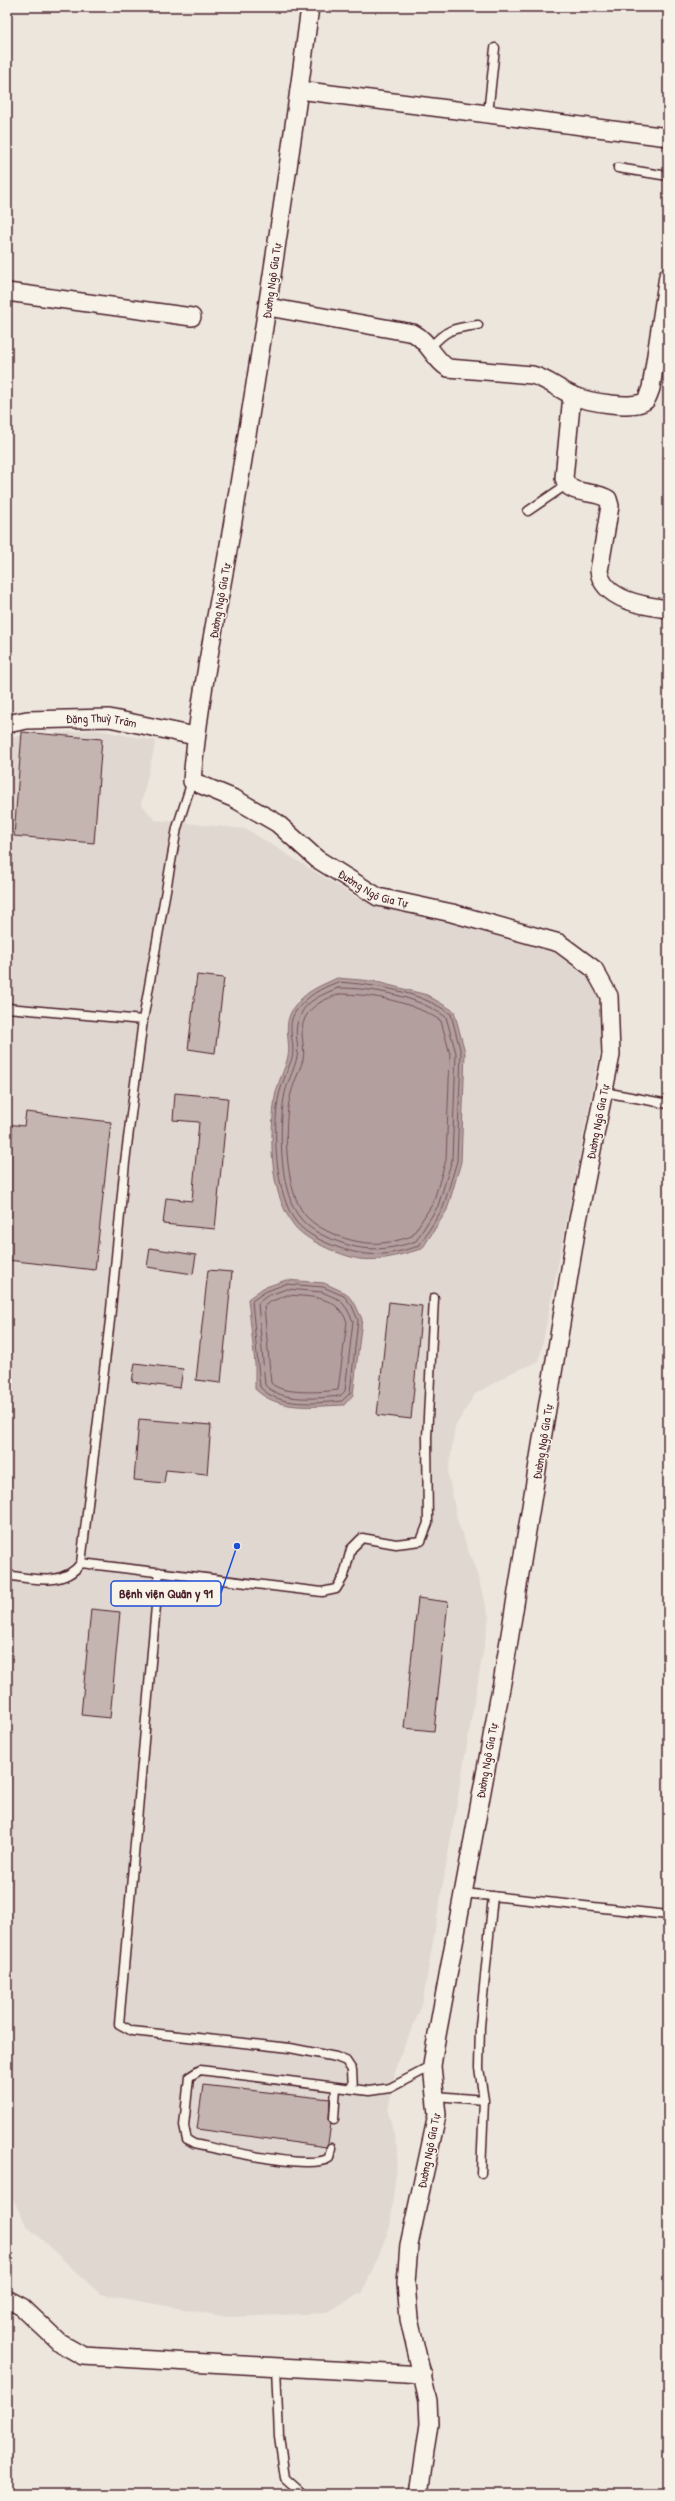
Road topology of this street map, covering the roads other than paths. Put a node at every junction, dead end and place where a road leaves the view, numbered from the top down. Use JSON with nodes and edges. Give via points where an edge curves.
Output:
{"nodes":[{"id":1,"x":310,"y":7,"type":"edge"},
{"id":2,"x":495,"y":48,"type":"dead end"},
{"id":3,"x":299,"y":90,"type":"junction"},
{"id":4,"x":488,"y":114,"type":"junction"},
{"id":5,"x":668,"y":137,"type":"edge"},
{"id":6,"x":618,"y":168,"type":"dead end"},
{"id":7,"x":668,"y":176,"type":"edge"},
{"id":8,"x":668,"y":276,"type":"edge"},
{"id":9,"x":7,"y":292,"type":"edge"},
{"id":10,"x":268,"y":307,"type":"junction"},
{"id":11,"x":192,"y":317,"type":"dead end"},
{"id":12,"x":478,"y":325,"type":"dead end"},
{"id":13,"x":663,"y":337,"type":"edge"},
{"id":14,"x":430,"y":348,"type":"junction"},
{"id":15,"x":572,"y":395,"type":"junction"},
{"id":16,"x":566,"y":485,"type":"junction"},
{"id":17,"x":528,"y":511,"type":"dead end"},
{"id":18,"x":668,"y":609,"type":"edge"},
{"id":19,"x":7,"y":724,"type":"edge"},
{"id":20,"x":195,"y":736,"type":"junction"},
{"id":21,"x":192,"y":781,"type":"junction"},
{"id":22,"x":7,"y":1008,"type":"edge"},
{"id":23,"x":143,"y":1020,"type":"junction"},
{"id":24,"x":604,"y":1092,"type":"junction"},
{"id":25,"x":668,"y":1104,"type":"edge"},
{"id":26,"x":434,"y":1298,"type":"dead end"},
{"id":27,"x":81,"y":1564,"type":"junction"},
{"id":28,"x":159,"y":1572,"type":"junction"},
{"id":29,"x":7,"y":1576,"type":"edge"},
{"id":30,"x":463,"y":1893,"type":"junction"},
{"id":31,"x":493,"y":1896,"type":"junction"},
{"id":32,"x":668,"y":1915,"type":"edge"},
{"id":33,"x":432,"y":2066,"type":"junction"},
{"id":34,"x":336,"y":2087,"type":"junction"},
{"id":35,"x":353,"y":2089,"type":"junction"},
{"id":36,"x":436,"y":2096,"type":"junction"},
{"id":37,"x":484,"y":2100,"type":"junction"},
{"id":38,"x":334,"y":2119,"type":"dead end"},
{"id":39,"x":331,"y":2148,"type":"dead end"},
{"id":40,"x":481,"y":2173,"type":"dead end"},
{"id":41,"x":7,"y":2299,"type":"edge"},
{"id":42,"x":276,"y":2367,"type":"junction"},
{"id":43,"x":424,"y":2375,"type":"junction"},
{"id":44,"x":303,"y":2494,"type":"edge"},
{"id":45,"x":419,"y":2494,"type":"edge"}],
"edges":[{"from":1,"to":3,"type":"street","name":"Đường Ngô Gia Tự"},
{"from":2,"to":4,"type":"lane"},
{"from":3,"to":4,"type":"street"},
{"from":3,"to":10,"type":"street","name":"Đường Ngô Gia Tự"},
{"from":4,"to":5,"type":"street"},
{"from":6,"to":7,"type":"lane"},
{"from":8,"to":13,"type":"street"},
{"from":9,"to":11,"type":"street"},
{"from":10,"to":14,"type":"street","via":[[413,333],[422,338]]},
{"from":10,"to":20,"type":"street","name":"Đường Ngô Gia Tự","via":[[219,612]]},
{"from":12,"to":14,"type":"lane","via":[[453,328],[442,334]]},
{"from":13,"to":15,"type":"street","via":[[646,400],[637,404],[598,403]]},
{"from":14,"to":15,"type":"street","via":[[448,368],[532,375],[544,378]]},
{"from":15,"to":16,"type":"street","via":[[564,478]]},
{"from":16,"to":17,"type":"lane"},
{"from":16,"to":18,"type":"street","via":[[608,499],[610,506],[599,571],[600,579],[627,600]]},
{"from":19,"to":20,"type":"street","name":"Đặng Thuỳ Trâm","via":[[27,720],[109,718]]},
{"from":20,"to":21,"type":"street","name":"Đường Ngô Gia Tự"},
{"from":21,"to":23,"type":"lane","via":[[177,828]]},
{"from":21,"to":24,"type":"street","name":"Đường Ngô Gia Tự","via":[[235,799],[277,823],[317,859],[378,897],[452,913],[559,944],[594,969],[609,996],[611,1055]]},
{"from":22,"to":23,"type":"lane"},
{"from":23,"to":27,"type":"lane"},
{"from":24,"to":25,"type":"lane"},
{"from":24,"to":30,"type":"street","name":"Đường Ngô Gia Tự","via":[[578,1220],[542,1448]]},
{"from":26,"to":28,"type":"lane","via":[[427,1437],[428,1523],[420,1541],[396,1544],[362,1538],[351,1549],[344,1576],[336,1589],[322,1592]]},
{"from":27,"to":28,"type":"lane"},
{"from":27,"to":29,"type":"lane","via":[[74,1573],[60,1579]]},
{"from":28,"to":35,"type":"lane","via":[[119,2024],[132,2031],[290,2048],[336,2057],[346,2061],[352,2070]]},
{"from":30,"to":31,"type":"lane"},
{"from":30,"to":33,"type":"street","name":"Đường Ngô Gia Tự"},
{"from":31,"to":32,"type":"lane"},
{"from":31,"to":37,"type":"lane","via":[[480,2026],[479,2068]]},
{"from":33,"to":35,"type":"lane","via":[[390,2088],[369,2091]]},
{"from":33,"to":36,"type":"street","name":"Đường Ngô Gia Tự"},
{"from":34,"to":35,"type":"lane"},
{"from":34,"to":38,"type":"lane"},
{"from":34,"to":39,"type":"lane","via":[[200,2070],[189,2077],[184,2126],[187,2140],[194,2144],[282,2160],[326,2160]]},
{"from":36,"to":37,"type":"lane"},
{"from":36,"to":43,"type":"street","name":"Đường Ngô Gia Tự","via":[[434,2135],[409,2245],[406,2283],[409,2319]]},
{"from":37,"to":40,"type":"lane"},
{"from":41,"to":42,"type":"street","via":[[22,2307],[60,2343],[83,2356]]},
{"from":42,"to":43,"type":"street"},
{"from":42,"to":44,"type":"lane","via":[[279,2436],[285,2478]]},
{"from":43,"to":45,"type":"street","name":"Đường Ngô Gia Tự","via":[[429,2424]]}]}
